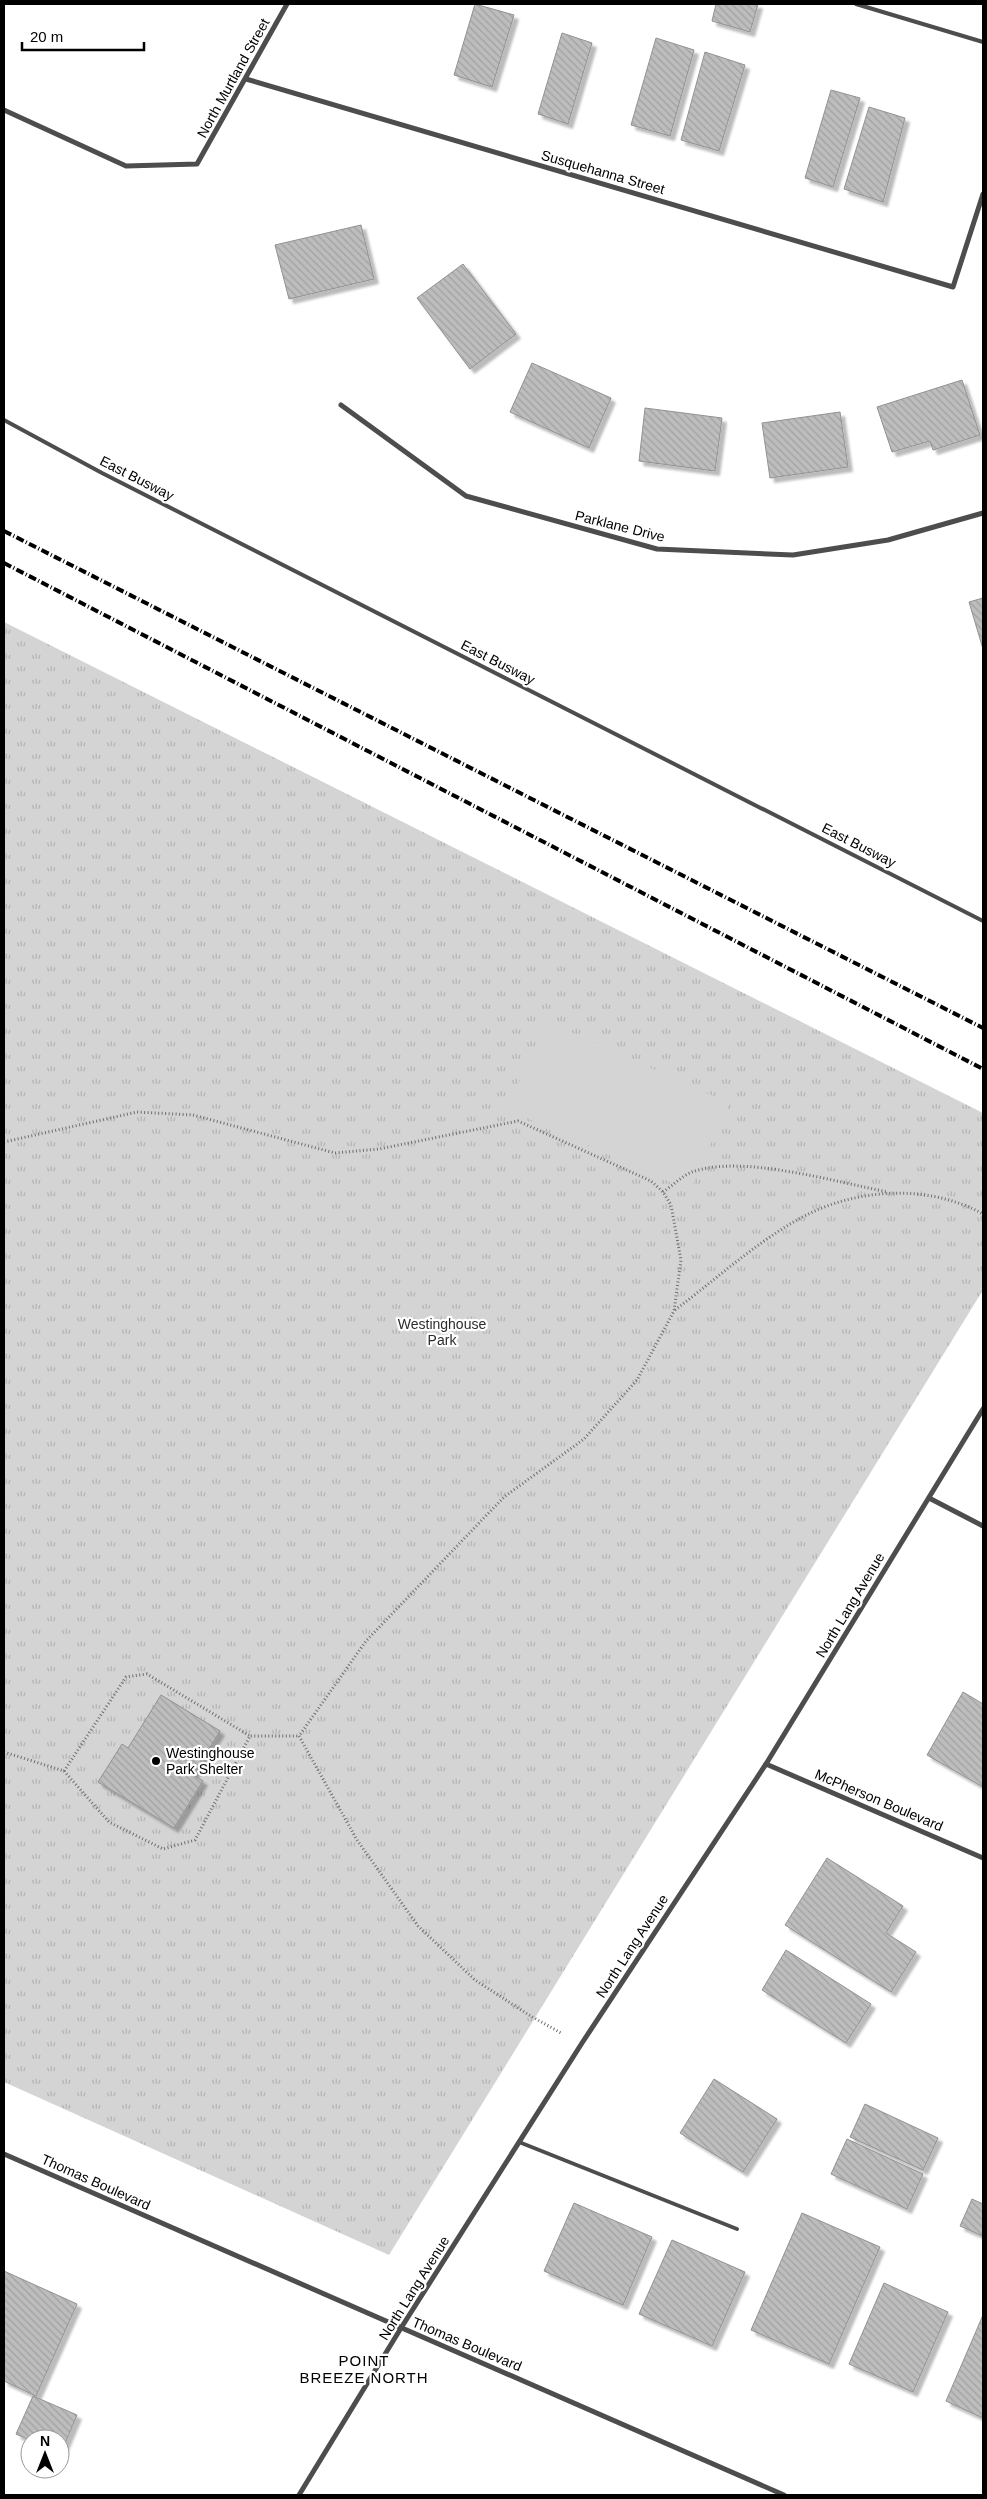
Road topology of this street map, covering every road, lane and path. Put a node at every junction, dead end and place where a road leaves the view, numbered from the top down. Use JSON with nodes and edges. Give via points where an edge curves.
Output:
{"nodes":[{"id":1,"x":287,"y":4,"type":"edge"},
{"id":2,"x":856,"y":4,"type":"edge"},
{"id":3,"x":983,"y":42,"type":"edge"},
{"id":4,"x":246,"y":79,"type":"junction"},
{"id":5,"x":4,"y":110,"type":"edge"},
{"id":6,"x":983,"y":194,"type":"edge"},
{"id":7,"x":341,"y":405,"type":"dead end"},
{"id":8,"x":4,"y":420,"type":"edge"},
{"id":9,"x":983,"y":513,"type":"edge"},
{"id":10,"x":983,"y":921,"type":"edge"},
{"id":11,"x":4,"y":1142,"type":"edge"},
{"id":12,"x":664,"y":1192,"type":"junction"},
{"id":13,"x":890,"y":1193,"type":"junction"},
{"id":14,"x":983,"y":1214,"type":"edge"},
{"id":15,"x":674,"y":1310,"type":"junction"},
{"id":16,"x":983,"y":1409,"type":"edge"},
{"id":17,"x":929,"y":1498,"type":"junction"},
{"id":18,"x":983,"y":1526,"type":"edge"},
{"id":19,"x":250,"y":1736,"type":"junction"},
{"id":20,"x":299,"y":1736,"type":"junction"},
{"id":21,"x":4,"y":1752,"type":"edge"},
{"id":22,"x":766,"y":1764,"type":"junction"},
{"id":23,"x":64,"y":1772,"type":"junction"},
{"id":24,"x":983,"y":1858,"type":"edge"},
{"id":25,"x":582,"y":2043,"type":"junction"},
{"id":26,"x":520,"y":2142,"type":"junction"},
{"id":27,"x":4,"y":2154,"type":"edge"},
{"id":28,"x":737,"y":2229,"type":"dead end"},
{"id":29,"x":401,"y":2328,"type":"junction"},
{"id":30,"x":299,"y":2495,"type":"edge"},
{"id":31,"x":784,"y":2495,"type":"edge"}],
"edges":[{"from":1,"to":4,"type":"street","name":"North Murtland Street"},
{"from":2,"to":3,"type":"lane"},
{"from":4,"to":5,"type":"street","name":"North Murtland Street","via":[[197,164],[126,166]]},
{"from":4,"to":6,"type":"street","name":"Susquehanna Street","via":[[953,287]]},
{"from":7,"to":9,"type":"street","name":"Parklane Drive","via":[[466,496],[657,549],[793,555],[888,540]]},
{"from":8,"to":10,"type":"lane","name":"East Busway","via":[[102,473]]},
{"from":11,"to":12,"type":"path","via":[[137,1112],[193,1115],[335,1153],[379,1149],[524,1121],[651,1181]]},
{"from":12,"to":13,"type":"path","via":[[689,1173],[710,1167],[732,1166],[757,1167]]},
{"from":12,"to":15,"type":"path","via":[[671,1205],[681,1260]]},
{"from":13,"to":14,"type":"path","via":[[955,1201]]},
{"from":13,"to":15,"type":"path","via":[[841,1201],[799,1219]]},
{"from":15,"to":20,"type":"path","via":[[636,1380],[584,1439],[504,1497],[366,1641]]},
{"from":16,"to":17,"type":"street","name":"North Lang Avenue"},
{"from":17,"to":18,"type":"street"},
{"from":17,"to":22,"type":"street","name":"North Lang Avenue"},
{"from":19,"to":20,"type":"path"},
{"from":19,"to":23,"type":"path","via":[[147,1674],[126,1677]]},
{"from":19,"to":23,"type":"path","via":[[195,1840],[163,1850],[109,1822]]},
{"from":20,"to":25,"type":"path","via":[[357,1840],[418,1926],[476,1980],[529,2015]]},
{"from":21,"to":23,"type":"path"},
{"from":22,"to":24,"type":"street","name":"McPherson Boulevard"},
{"from":22,"to":25,"type":"street","name":"North Lang Avenue"},
{"from":25,"to":26,"type":"street","name":"North Lang Avenue"},
{"from":26,"to":28,"type":"lane"},
{"from":26,"to":29,"type":"street","name":"North Lang Avenue"},
{"from":27,"to":29,"type":"street","name":"Thomas Boulevard"},
{"from":29,"to":30,"type":"street","name":"North Lang Avenue"},
{"from":29,"to":31,"type":"street","name":"Thomas Boulevard"}]}
